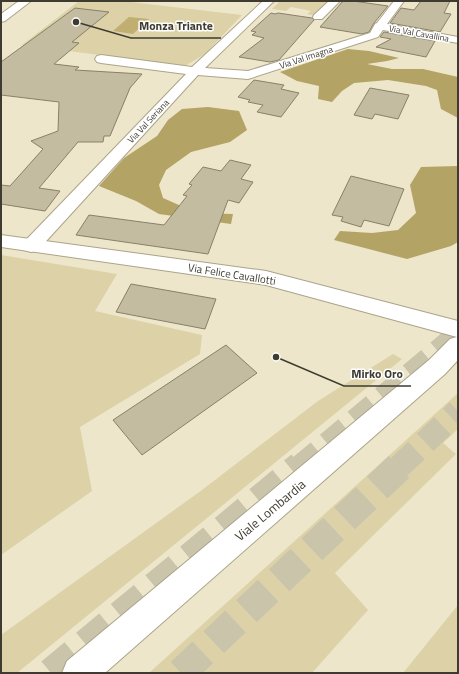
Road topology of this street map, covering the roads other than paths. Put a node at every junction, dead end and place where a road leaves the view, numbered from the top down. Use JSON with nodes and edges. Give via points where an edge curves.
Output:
{"nodes":[{"id":1,"x":26,"y":1,"type":"edge"},
{"id":2,"x":269,"y":1,"type":"edge"},
{"id":3,"x":335,"y":1,"type":"edge"},
{"id":4,"x":399,"y":1,"type":"edge"},
{"id":5,"x":318,"y":17,"type":"dead end"},
{"id":6,"x":1,"y":19,"type":"edge"},
{"id":7,"x":379,"y":26,"type":"junction"},
{"id":8,"x":458,"y":40,"type":"edge"},
{"id":9,"x":101,"y":59,"type":"dead end"},
{"id":10,"x":196,"y":71,"type":"junction"},
{"id":11,"x":1,"y":241,"type":"edge"},
{"id":12,"x":31,"y":246,"type":"junction"},
{"id":13,"x":458,"y":329,"type":"edge"},
{"id":14,"x":458,"y":345,"type":"edge"},
{"id":15,"x":79,"y":673,"type":"edge"}],
"edges":[{"from":1,"to":6,"type":"street"},
{"from":2,"to":10,"type":"street","name":"Via Val Seriana"},
{"from":3,"to":5,"type":"street"},
{"from":4,"to":7,"type":"street","name":"Via Val Imagna"},
{"from":7,"to":8,"type":"street","name":"Via Val Cavallina"},
{"from":7,"to":10,"type":"street","name":"Via Val Imagna","via":[[374,35],[248,75]]},
{"from":9,"to":10,"type":"street","name":"Via Val Imagna"},
{"from":10,"to":12,"type":"street","name":"Via Val Seriana"},
{"from":11,"to":12,"type":"street","name":"Via Felice Cavallotti"},
{"from":12,"to":13,"type":"street","name":"Via Felice Cavallotti","via":[[266,278]]},
{"from":14,"to":15,"type":"street","name":"Viale Lombardia","via":[[437,367]]}]}
